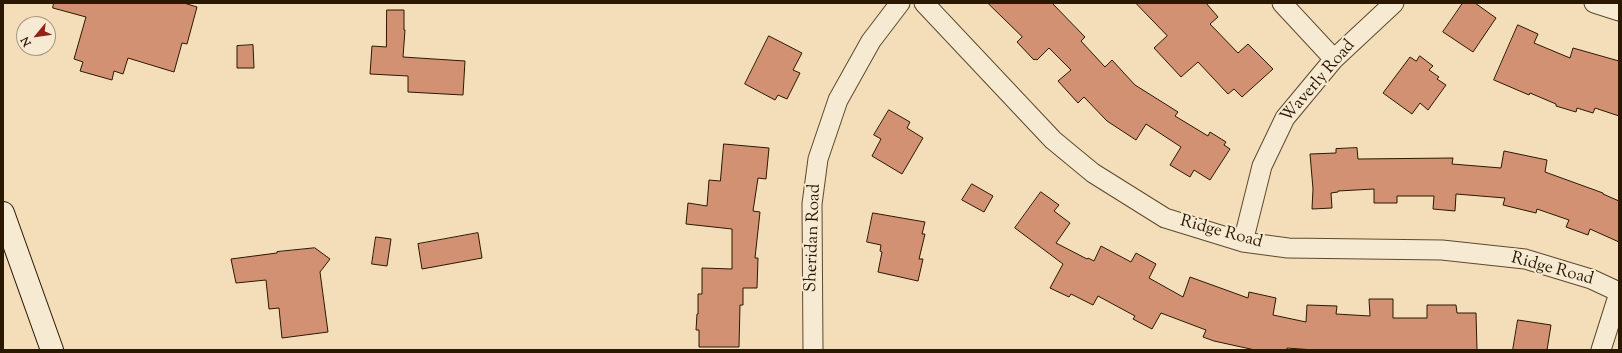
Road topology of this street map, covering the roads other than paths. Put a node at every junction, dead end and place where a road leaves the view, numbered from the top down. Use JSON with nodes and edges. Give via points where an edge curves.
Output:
{"nodes":[{"id":1,"x":900,"y":3,"type":"edge"},
{"id":2,"x":924,"y":3,"type":"edge"},
{"id":3,"x":1282,"y":3,"type":"edge"},
{"id":4,"x":1394,"y":3,"type":"edge"},
{"id":5,"x":1594,"y":3,"type":"edge"},
{"id":6,"x":1619,"y":11,"type":"edge"},
{"id":7,"x":1334,"y":59,"type":"junction"},
{"id":8,"x":3,"y":213,"type":"edge"},
{"id":9,"x":1243,"y":242,"type":"junction"},
{"id":10,"x":1619,"y":292,"type":"edge"},
{"id":11,"x":52,"y":350,"type":"edge"},
{"id":12,"x":813,"y":350,"type":"edge"},
{"id":13,"x":1601,"y":350,"type":"edge"}],
"edges":[{"from":1,"to":12,"type":"street","name":"Sheridan Road","via":[[871,41],[838,100],[818,159],[812,204]]},
{"from":2,"to":9,"type":"street","name":"Ridge Road","via":[[1053,140],[1093,173],[1165,218]]},
{"from":3,"to":7,"type":"street"},
{"from":4,"to":7,"type":"street","name":"Waverly Road"},
{"from":5,"to":6,"type":"street"},
{"from":7,"to":9,"type":"street","name":"Waverly Road","via":[[1285,118],[1262,166]]},
{"from":8,"to":11,"type":"main road"},
{"from":9,"to":10,"type":"street","name":"Ridge Road","via":[[1288,248],[1442,250],[1525,259],[1591,278]]},
{"from":10,"to":13,"type":"street"}]}
